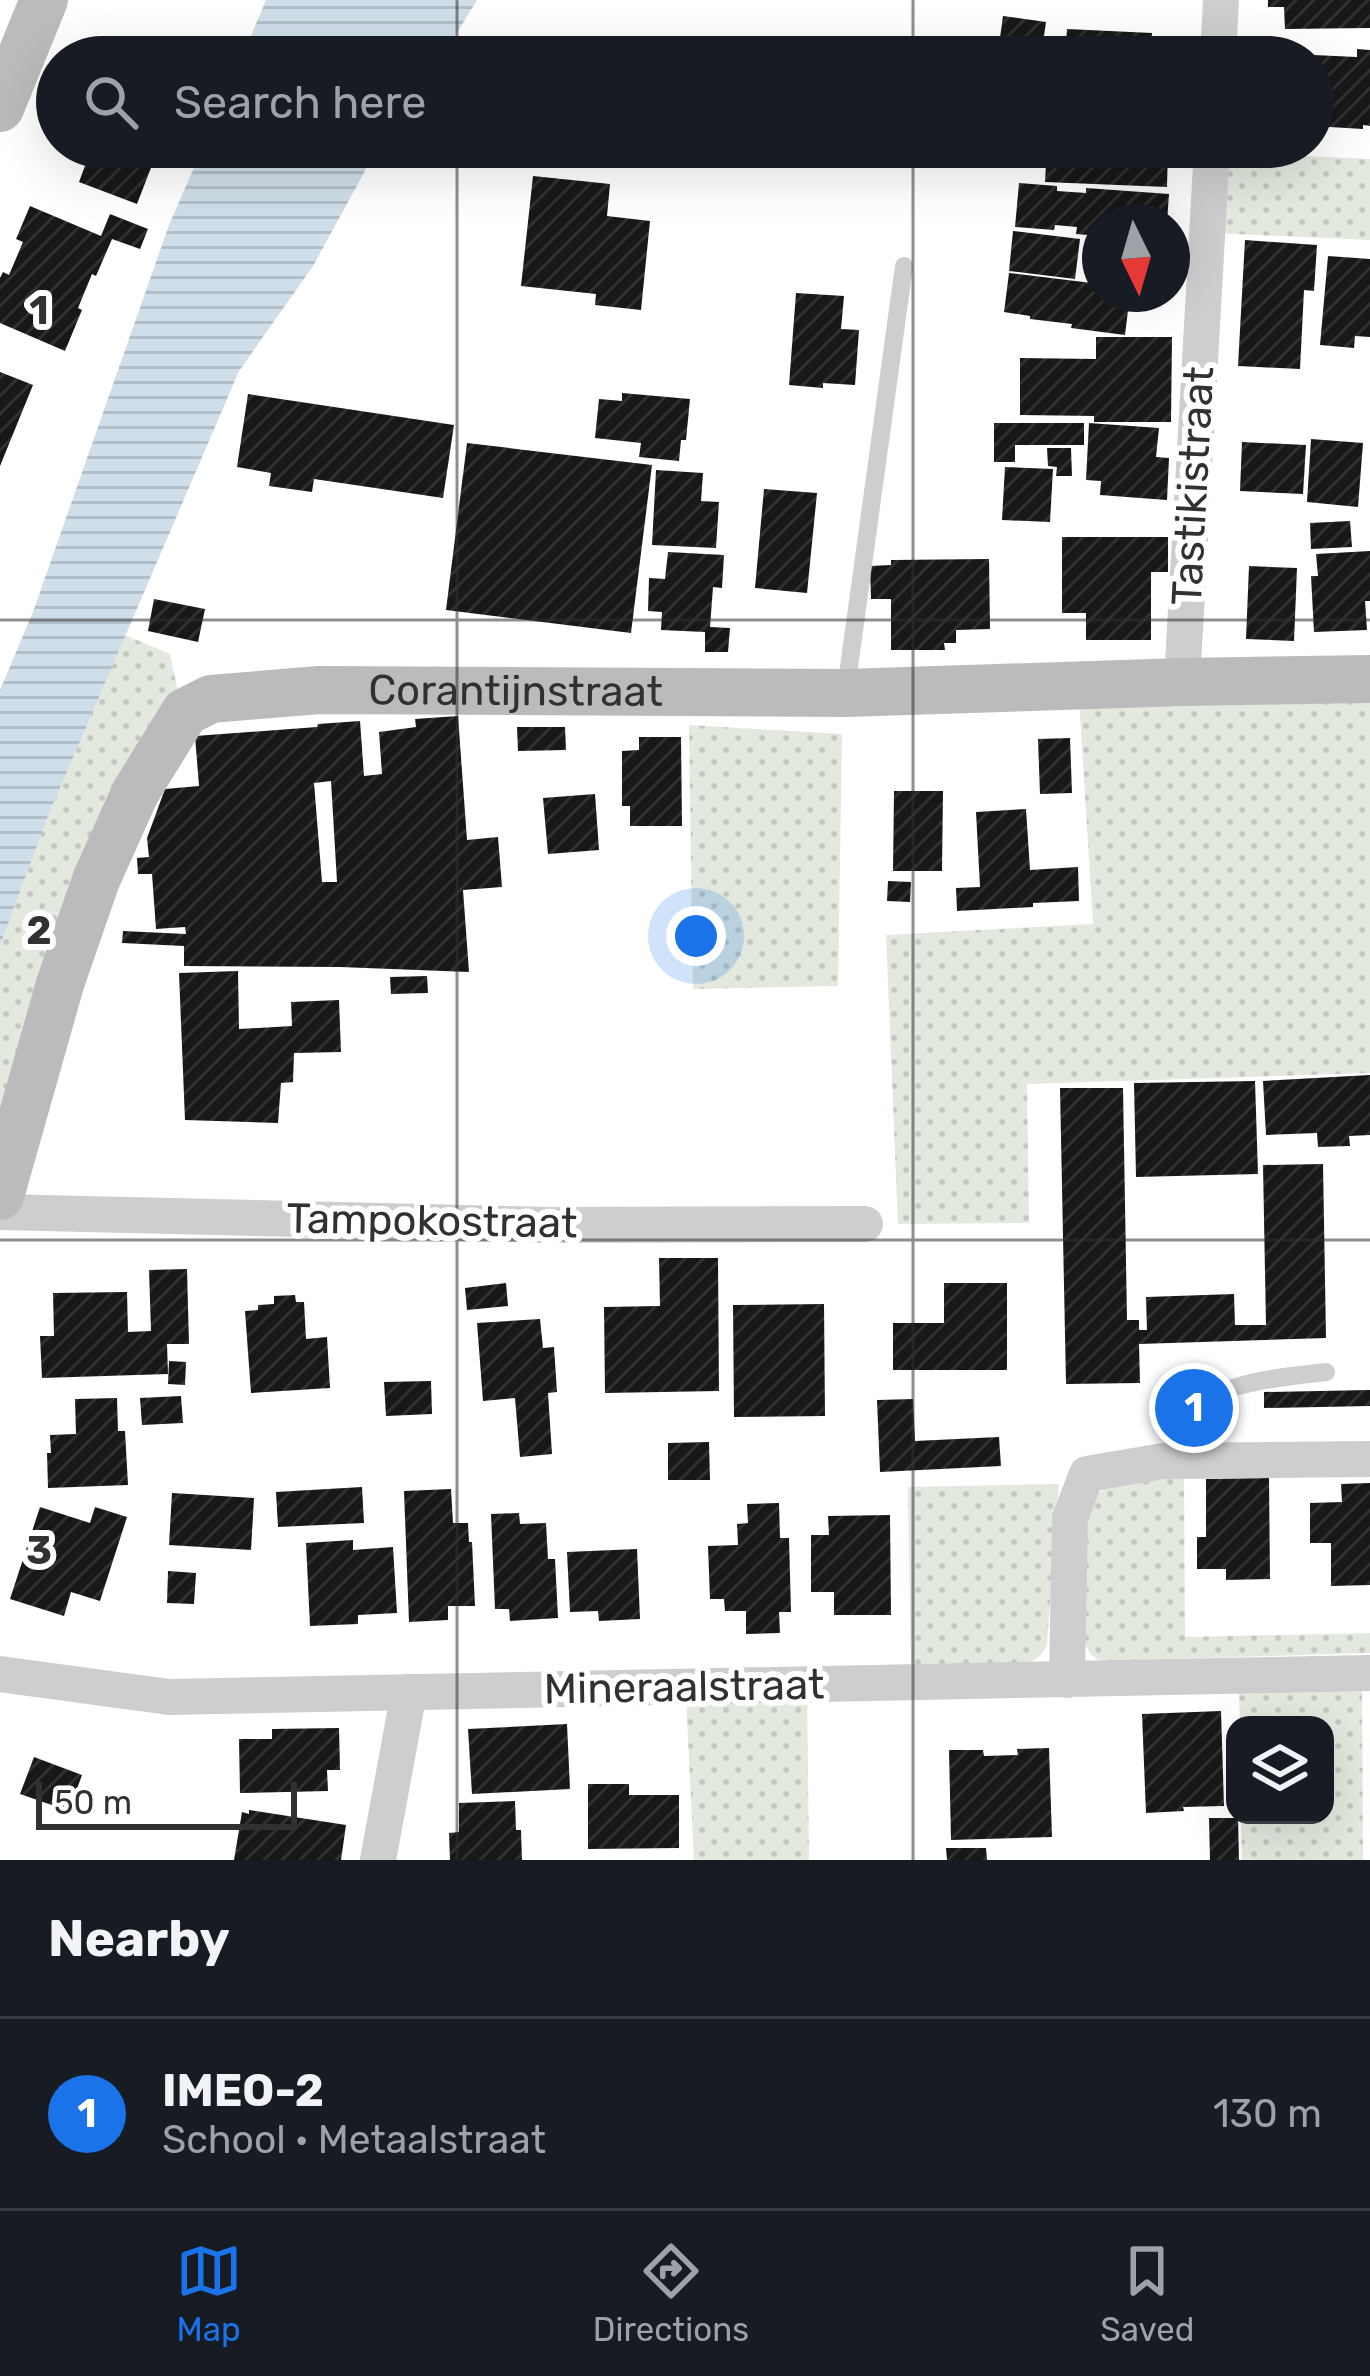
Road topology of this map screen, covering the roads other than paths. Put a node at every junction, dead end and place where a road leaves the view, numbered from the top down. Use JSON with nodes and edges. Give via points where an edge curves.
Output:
{"nodes":[{"id":1,"x":44,"y":0,"type":"edge"},
{"id":2,"x":1221,"y":0,"type":"edge"},
{"id":3,"x":1218,"y":36,"type":"edge"},
{"id":4,"x":0,"y":108,"type":"edge"},
{"id":5,"x":1211,"y":168,"type":"edge"},
{"id":6,"x":904,"y":266,"type":"dead end"},
{"id":7,"x":1370,"y":679,"type":"edge"},
{"id":8,"x":1182,"y":682,"type":"junction"},
{"id":9,"x":846,"y":693,"type":"junction"},
{"id":10,"x":0,"y":1196,"type":"edge"},
{"id":11,"x":0,"y":1212,"type":"edge"},
{"id":12,"x":865,"y":1223,"type":"dead end"},
{"id":13,"x":1325,"y":1372,"type":"dead end"},
{"id":14,"x":1206,"y":1460,"type":"junction"},
{"id":15,"x":1370,"y":1460,"type":"edge"},
{"id":16,"x":1370,"y":1673,"type":"edge"},
{"id":17,"x":0,"y":1674,"type":"edge"},
{"id":18,"x":1067,"y":1680,"type":"junction"},
{"id":19,"x":409,"y":1692,"type":"junction"},
{"id":20,"x":378,"y":1860,"type":"edge"}],
"edges":[{"from":1,"to":4,"type":"street"},
{"from":2,"to":3,"type":"street"},
{"from":5,"to":8,"type":"street","name":"Tastikistraat"},
{"from":6,"to":9,"type":"lane"},
{"from":7,"to":8,"type":"street","name":"Corantijnstraat"},
{"from":8,"to":9,"type":"street","name":"Corantijnstraat"},
{"from":9,"to":10,"type":"street","name":"Corantijnstraat","via":[[319,690],[211,699],[185,712],[135,793],[96,880]]},
{"from":11,"to":12,"type":"street","name":"Tampokostraat"},
{"from":13,"to":14,"type":"lane","via":[[1215,1396]]},
{"from":14,"to":15,"type":"street"},
{"from":14,"to":18,"type":"street","via":[[1087,1474],[1070,1518]]},
{"from":16,"to":18,"type":"street","name":"Mineraalstraat"},
{"from":17,"to":19,"type":"street","name":"Mineraalstraat","via":[[169,1697]]},
{"from":18,"to":19,"type":"street","name":"Mineraalstraat"},
{"from":19,"to":20,"type":"street"}]}
